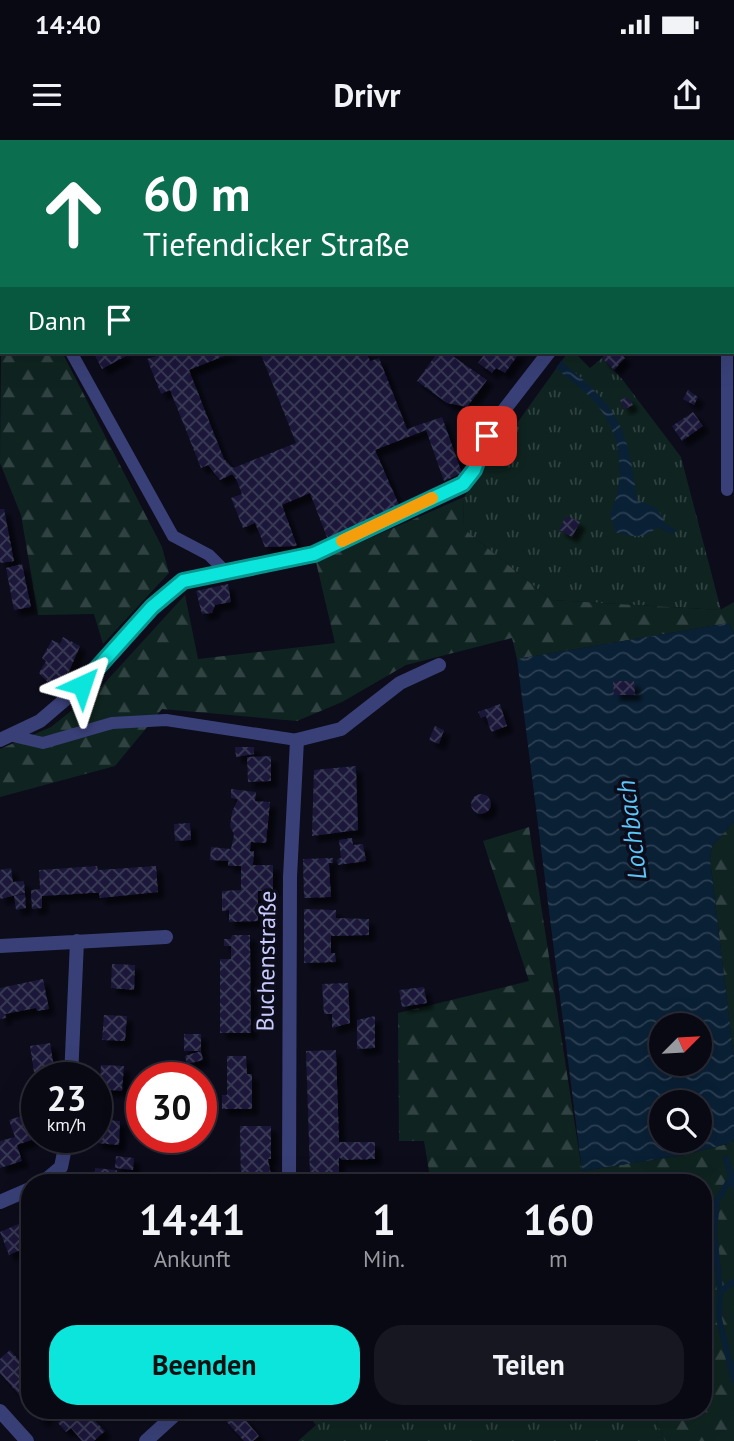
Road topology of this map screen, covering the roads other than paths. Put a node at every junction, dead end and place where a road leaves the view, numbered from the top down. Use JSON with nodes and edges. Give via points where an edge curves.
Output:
{"nodes":[{"id":1,"x":72,"y":354,"type":"edge"},
{"id":2,"x":547,"y":354,"type":"edge"},
{"id":3,"x":727,"y":354,"type":"edge"},
{"id":4,"x":727,"y":490,"type":"dead end"},
{"id":5,"x":225,"y":571,"type":"junction"},
{"id":6,"x":439,"y":665,"type":"dead end"},
{"id":7,"x":6,"y":738,"type":"edge"},
{"id":8,"x":297,"y":740,"type":"junction"},
{"id":9,"x":166,"y":937,"type":"dead end"},
{"id":10,"x":77,"y":941,"type":"junction"},
{"id":11,"x":0,"y":946,"type":"edge"},
{"id":12,"x":72,"y":1062,"type":"edge"},
{"id":13,"x":64,"y":1153,"type":"edge"},
{"id":14,"x":53,"y":1174,"type":"edge"},
{"id":15,"x":289,"y":1174,"type":"edge"},
{"id":16,"x":21,"y":1193,"type":"edge"},
{"id":17,"x":0,"y":1202,"type":"edge"},
{"id":18,"x":0,"y":1412,"type":"edge"},
{"id":19,"x":170,"y":1419,"type":"edge"},
{"id":20,"x":27,"y":1441,"type":"edge"},
{"id":21,"x":146,"y":1441,"type":"edge"}],
"edges":[{"from":1,"to":5,"type":"lane","via":[[173,536],[209,555]]},
{"from":2,"to":5,"type":"street","via":[[494,423],[463,484],[314,554]]},
{"from":3,"to":4,"type":"lane"},
{"from":5,"to":7,"type":"street","via":[[183,581],[152,607],[82,685],[40,721]]},
{"from":6,"to":8,"type":"street","via":[[400,683],[341,729]]},
{"from":7,"to":8,"type":"lane","via":[[43,743],[112,723],[166,720]]},
{"from":8,"to":15,"type":"street","name":"Buchenstraße","via":[[289,877]]},
{"from":9,"to":10,"type":"street"},
{"from":10,"to":11,"type":"street"},
{"from":10,"to":12,"type":"street"},
{"from":13,"to":14,"type":"street","via":[[61,1167]]},
{"from":16,"to":17,"type":"street"},
{"from":18,"to":20,"type":"street"},
{"from":19,"to":21,"type":"street"}]}
